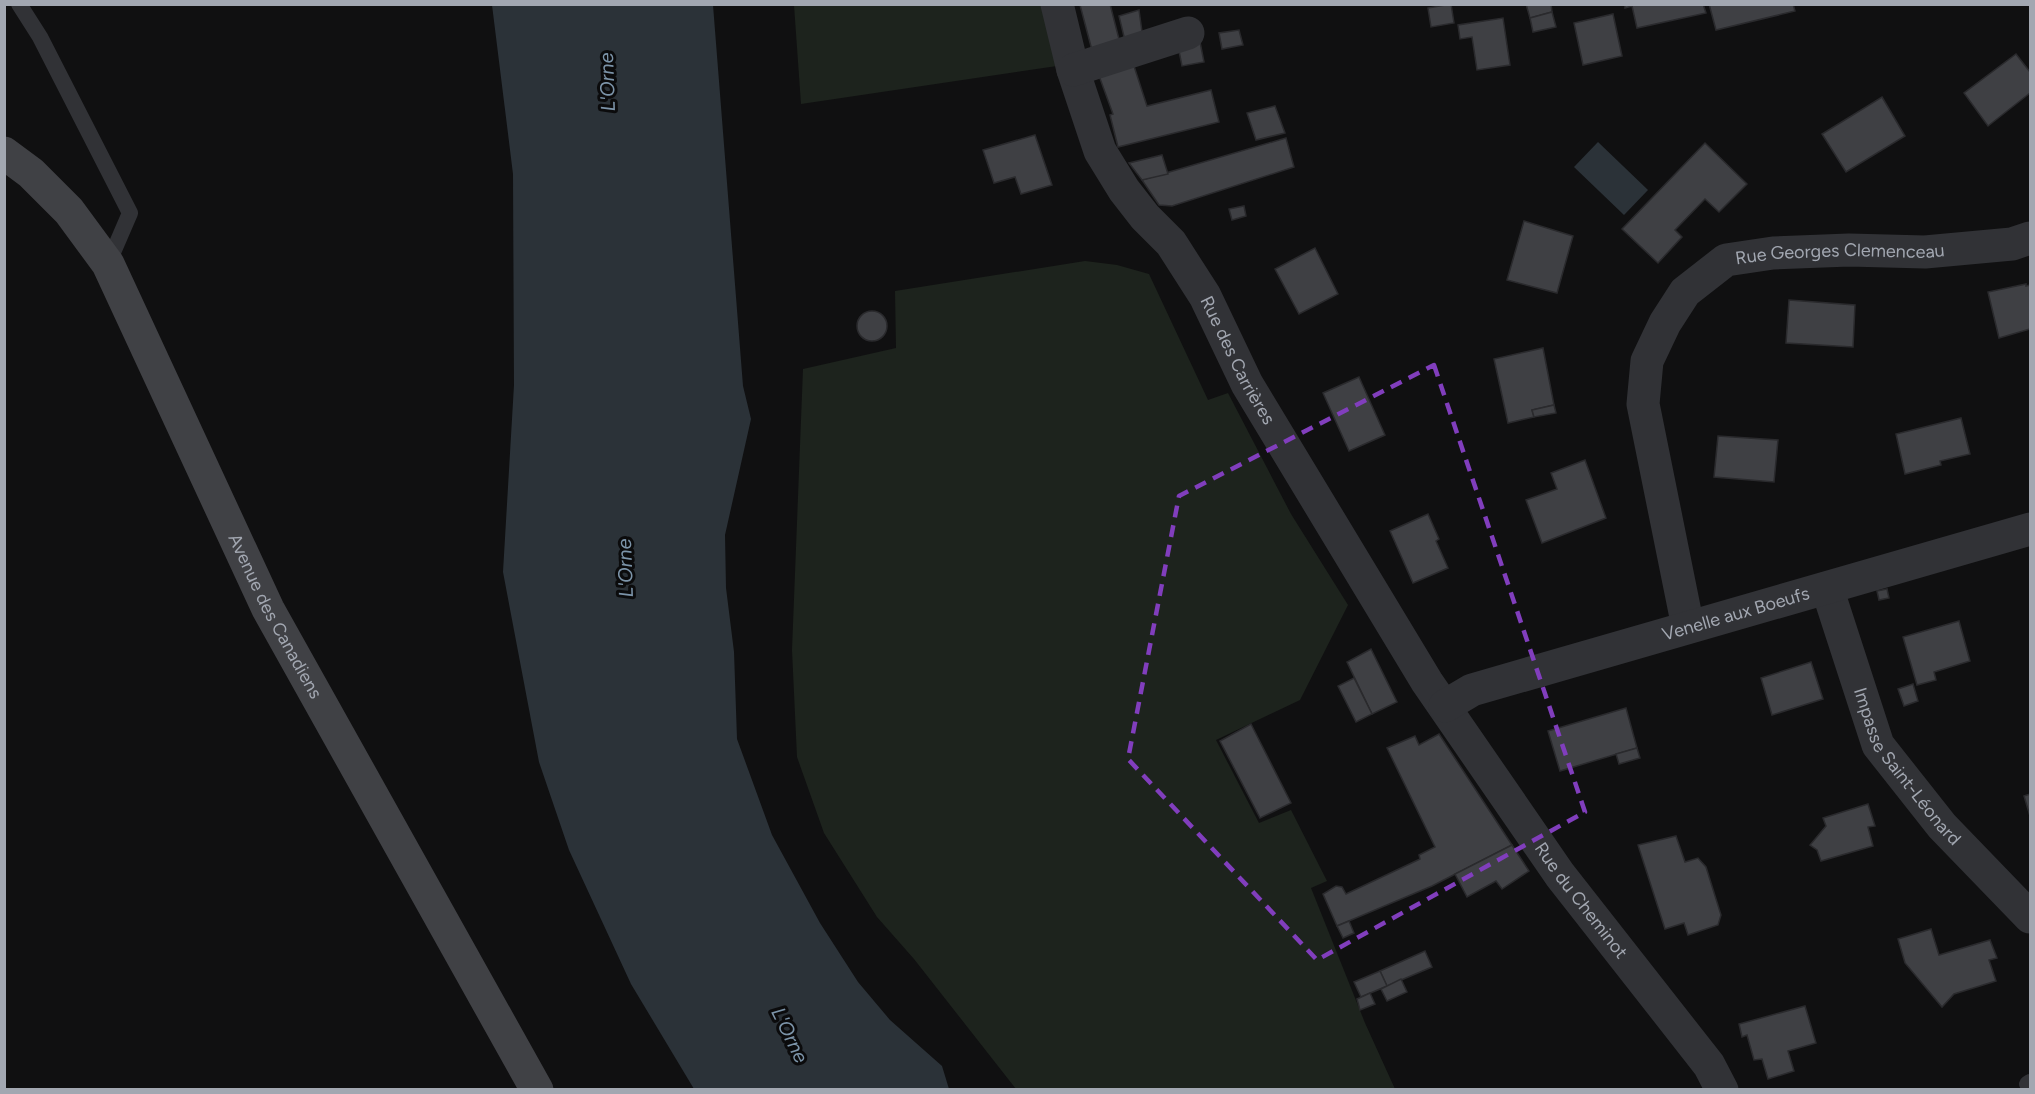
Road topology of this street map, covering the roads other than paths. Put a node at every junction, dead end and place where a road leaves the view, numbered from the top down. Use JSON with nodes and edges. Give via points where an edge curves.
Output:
{"nodes":[{"id":1,"x":19,"y":4,"type":"edge"},
{"id":2,"x":1057,"y":4,"type":"edge"},
{"id":3,"x":1188,"y":33,"type":"dead end"},
{"id":4,"x":1073,"y":70,"type":"junction"},
{"id":5,"x":4,"y":153,"type":"edge"},
{"id":6,"x":2031,"y":238,"type":"edge"},
{"id":7,"x":108,"y":264,"type":"junction"},
{"id":8,"x":2031,"y":529,"type":"edge"},
{"id":9,"x":1827,"y":588,"type":"junction"},
{"id":10,"x":1688,"y":627,"type":"junction"},
{"id":11,"x":1445,"y":706,"type":"junction"},
{"id":12,"x":2031,"y":918,"type":"edge"},
{"id":13,"x":537,"y":1089,"type":"edge"},
{"id":14,"x":1722,"y":1089,"type":"edge"}],
"edges":[{"from":1,"to":7,"type":"lane","via":[[40,37],[130,213]]},
{"from":2,"to":4,"type":"street","name":"Rue des Carrières"},
{"from":3,"to":4,"type":"street"},
{"from":4,"to":11,"type":"street","name":"Rue des Carrières","via":[[1100,151],[1124,190],[1171,243],[1205,296],[1247,384]]},
{"from":5,"to":7,"type":"street","name":"Avenue des Canadiens","via":[[64,205]]},
{"from":6,"to":10,"type":"street","name":"Rue Georges Clemenceau","via":[[2012,244],[1925,252],[1817,251],[1726,260],[1685,292],[1647,362],[1643,404]]},
{"from":7,"to":13,"type":"street","name":"Avenue des Canadiens","via":[[268,609]]},
{"from":8,"to":9,"type":"street","name":"Venelle aux Boeufs"},
{"from":9,"to":10,"type":"street","name":"Venelle aux Boeufs"},
{"from":9,"to":12,"type":"street","name":"Impasse Saint-Léonard","via":[[1878,745],[1942,826]]},
{"from":10,"to":11,"type":"street","name":"Venelle aux Boeufs","via":[[1472,690]]},
{"from":11,"to":14,"type":"street","name":"Rue du Cheminot","via":[[1560,875],[1709,1065]]}]}
